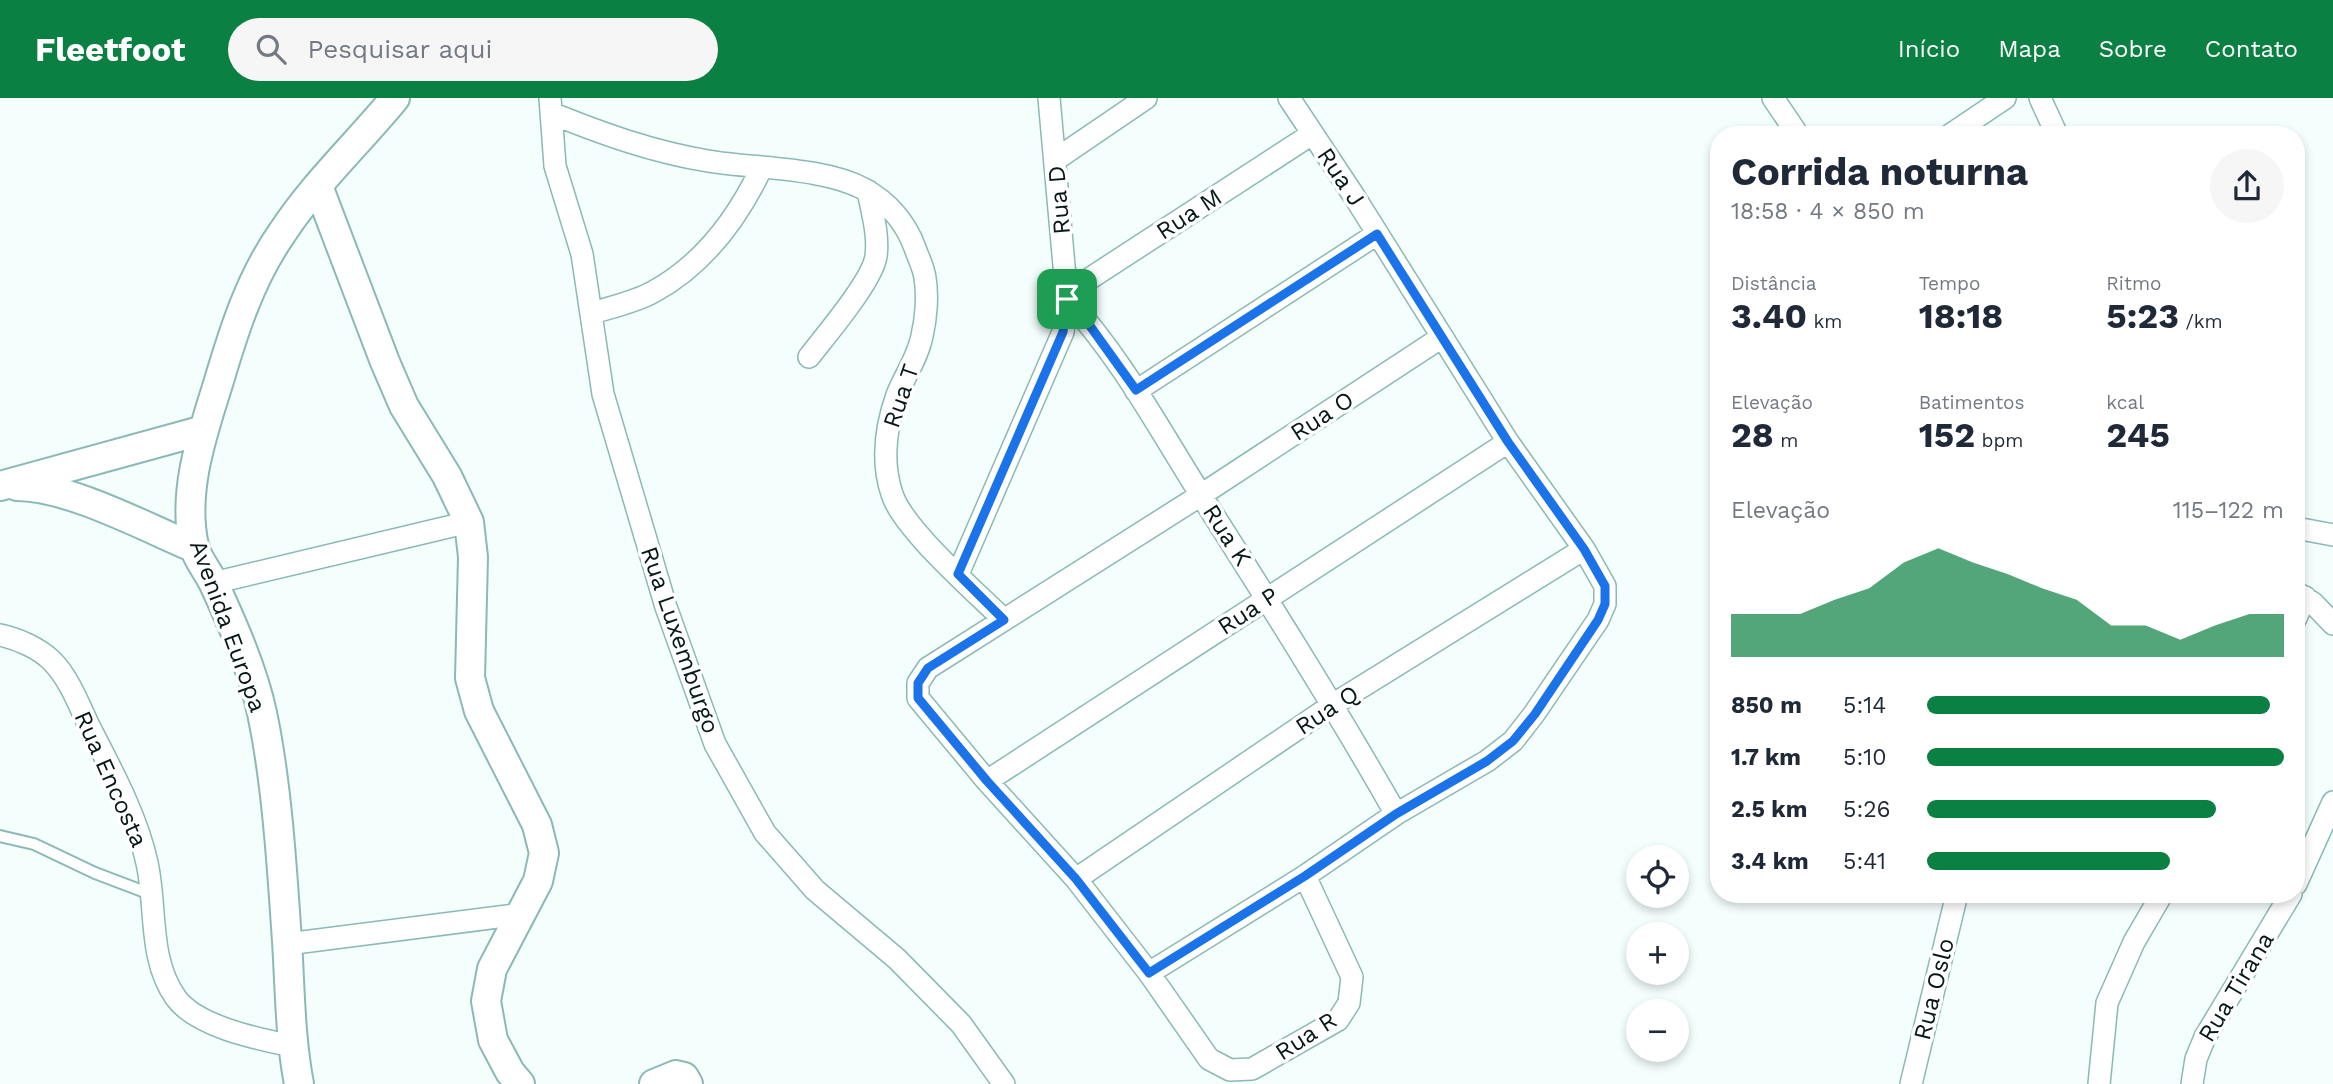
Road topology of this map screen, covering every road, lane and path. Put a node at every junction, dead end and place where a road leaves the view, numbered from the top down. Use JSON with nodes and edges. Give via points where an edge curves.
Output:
{"nodes":[{"id":1,"x":395,"y":98,"type":"edge"},
{"id":2,"x":1049,"y":98,"type":"edge"},
{"id":3,"x":1146,"y":98,"type":"edge"},
{"id":4,"x":1289,"y":98,"type":"edge"},
{"id":5,"x":1773,"y":98,"type":"edge"},
{"id":6,"x":2005,"y":98,"type":"edge"},
{"id":7,"x":2040,"y":98,"type":"edge"},
{"id":8,"x":550,"y":106,"type":"edge"},
{"id":9,"x":1792,"y":126,"type":"edge"},
{"id":10,"x":1963,"y":126,"type":"edge"},
{"id":11,"x":2053,"y":126,"type":"edge"},
{"id":12,"x":1312,"y":134,"type":"junction"},
{"id":13,"x":1055,"y":160,"type":"junction"},
{"id":14,"x":761,"y":169,"type":"junction"},
{"id":15,"x":318,"y":186,"type":"junction"},
{"id":16,"x":868,"y":191,"type":"junction"},
{"id":17,"x":1377,"y":234,"type":"junction"},
{"id":18,"x":1067,"y":297,"type":"junction"},
{"id":19,"x":592,"y":313,"type":"junction"},
{"id":20,"x":1442,"y":338,"type":"junction"},
{"id":21,"x":809,"y":357,"type":"dead end"},
{"id":22,"x":1136,"y":390,"type":"junction"},
{"id":23,"x":204,"y":430,"type":"junction"},
{"id":24,"x":1508,"y":442,"type":"junction"},
{"id":25,"x":83,"y":462,"type":"junction"},
{"id":26,"x":0,"y":487,"type":"edge"},
{"id":27,"x":1202,"y":495,"type":"junction"},
{"id":28,"x":84,"y":501,"type":"junction"},
{"id":29,"x":469,"y":523,"type":"junction"},
{"id":30,"x":2305,"y":530,"type":"edge"},
{"id":31,"x":2333,"y":535,"type":"edge"},
{"id":32,"x":194,"y":548,"type":"junction"},
{"id":33,"x":1584,"y":549,"type":"junction"},
{"id":34,"x":958,"y":574,"type":"junction"},
{"id":35,"x":213,"y":583,"type":"junction"},
{"id":36,"x":1268,"y":598,"type":"junction"},
{"id":37,"x":2305,"y":599,"type":"edge"},
{"id":38,"x":1004,"y":620,"type":"junction"},
{"id":39,"x":2333,"y":624,"type":"edge"},
{"id":40,"x":0,"y":635,"type":"edge"},
{"id":41,"x":1334,"y":704,"type":"junction"},
{"id":42,"x":987,"y":781,"type":"junction"},
{"id":43,"x":2333,"y":802,"type":"edge"},
{"id":44,"x":1396,"y":814,"type":"junction"},
{"id":45,"x":0,"y":836,"type":"edge"},
{"id":46,"x":2305,"y":864,"type":"edge"},
{"id":47,"x":1305,"y":876,"type":"junction"},
{"id":48,"x":1076,"y":879,"type":"junction"},
{"id":49,"x":153,"y":895,"type":"junction"},
{"id":50,"x":1955,"y":903,"type":"edge"},
{"id":51,"x":2157,"y":903,"type":"edge"},
{"id":52,"x":2286,"y":903,"type":"edge"},
{"id":53,"x":522,"y":914,"type":"junction"},
{"id":54,"x":287,"y":944,"type":"junction"},
{"id":55,"x":1149,"y":973,"type":"junction"},
{"id":56,"x":292,"y":1046,"type":"junction"},
{"id":57,"x":299,"y":1084,"type":"edge"},
{"id":58,"x":520,"y":1084,"type":"edge"},
{"id":59,"x":654,"y":1084,"type":"edge"},
{"id":60,"x":688,"y":1084,"type":"edge"},
{"id":61,"x":1004,"y":1084,"type":"edge"},
{"id":62,"x":1910,"y":1084,"type":"edge"},
{"id":63,"x":2099,"y":1084,"type":"edge"},
{"id":64,"x":2193,"y":1084,"type":"edge"}],
"edges":[{"from":1,"to":15,"type":"street","name":"Avenida Europa"},
{"from":2,"to":13,"type":"street","name":"Rua D"},
{"from":3,"to":13,"type":"street"},
{"from":4,"to":12,"type":"street","name":"Rua J"},
{"from":5,"to":9,"type":"street"},
{"from":6,"to":10,"type":"street"},
{"from":7,"to":11,"type":"street"},
{"from":8,"to":14,"type":"street","name":"Rua T","via":[[606,135],[660,152]]},
{"from":8,"to":19,"type":"street","name":"Rua Luxemburgo","via":[[555,166],[577,233]]},
{"from":12,"to":17,"type":"street","name":"Rua J"},
{"from":12,"to":18,"type":"street","name":"Rua M"},
{"from":13,"to":18,"type":"street","name":"Rua D"},
{"from":14,"to":16,"type":"street","name":"Rua T","via":[[825,175]]},
{"from":14,"to":19,"type":"street","via":[[720,237],[685,271],[653,292]]},
{"from":15,"to":23,"type":"street","name":"Avenida Europa","via":[[255,276]]},
{"from":15,"to":29,"type":"street","via":[[404,406],[447,476]]},
{"from":16,"to":21,"type":"street","via":[[876,260]]},
{"from":16,"to":34,"type":"street","name":"Rua T","via":[[892,210],[909,233],[925,277],[922,337],[897,395],[887,433],[892,496],[910,526]]},
{"from":17,"to":20,"type":"street","name":"Rua J"},
{"from":17,"to":22,"type":"street"},
{"from":18,"to":22,"type":"street","name":"Rua K"},
{"from":18,"to":34,"type":"street","name":"Rua D","via":[[1063,332]]},
{"from":19,"to":61,"type":"street","name":"Rua Luxemburgo","via":[[612,430],[666,607],[715,744],[765,833],[815,890],[897,959],[961,1024]]},
{"from":20,"to":24,"type":"street","name":"Rua J"},
{"from":20,"to":27,"type":"street","name":"Rua O"},
{"from":22,"to":27,"type":"street","name":"Rua K"},
{"from":23,"to":25,"type":"street"},
{"from":23,"to":32,"type":"street","name":"Avenida Europa","via":[[192,487]]},
{"from":24,"to":33,"type":"street","name":"Rua J"},
{"from":24,"to":36,"type":"street","name":"Rua P"},
{"from":25,"to":26,"type":"street"},
{"from":25,"to":28,"type":"street","via":[[77,478]]},
{"from":26,"to":28,"type":"street","via":[[36,487]]},
{"from":27,"to":36,"type":"street","name":"Rua K"},
{"from":27,"to":38,"type":"street"},
{"from":28,"to":32,"type":"street"},
{"from":29,"to":35,"type":"street"},
{"from":29,"to":53,"type":"street","via":[[470,678],[479,711],[537,825],[544,853],[538,881]]},
{"from":30,"to":31,"type":"street"},
{"from":32,"to":35,"type":"street","name":"Avenida Europa"},
{"from":33,"to":41,"type":"street","name":"Rua Q"},
{"from":33,"to":44,"type":"street","name":"Rua J","via":[[1605,586],[1605,604],[1535,714],[1513,741],[1487,761]]},
{"from":34,"to":38,"type":"street","name":"Rua T"},
{"from":35,"to":54,"type":"street","name":"Avenida Europa","via":[[262,711]]},
{"from":36,"to":41,"type":"street","name":"Rua K"},
{"from":36,"to":42,"type":"street","name":"Rua P"},
{"from":37,"to":39,"type":"street"},
{"from":38,"to":42,"type":"street","via":[[928,668],[918,683],[918,698]]},
{"from":40,"to":49,"type":"street","name":"Rua Encosta","via":[[31,646],[63,675],[134,824]]},
{"from":41,"to":44,"type":"street","name":"Rua K"},
{"from":41,"to":48,"type":"street","name":"Rua Q"},
{"from":42,"to":48,"type":"street"},
{"from":43,"to":46,"type":"street"},
{"from":44,"to":47,"type":"street","name":"Rua J"},
{"from":45,"to":49,"type":"lane","via":[[34,844]]},
{"from":47,"to":55,"type":"street","name":"Rua J"},
{"from":47,"to":55,"type":"street","name":"Rua R","via":[[1352,977],[1349,1003],[1338,1020],[1252,1069],[1230,1070],[1209,1059]]},
{"from":48,"to":55,"type":"street"},
{"from":49,"to":56,"type":"street","name":"Rua Encosta","via":[[160,965],[176,998],[225,1029]]},
{"from":50,"to":62,"type":"street","name":"Rua Oslo"},
{"from":51,"to":63,"type":"street","via":[[2107,1003]]},
{"from":52,"to":64,"type":"street","name":"Rua Tirana","via":[[2205,1037]]},
{"from":53,"to":54,"type":"street"},
{"from":53,"to":58,"type":"street","via":[[492,970],[486,1001],[492,1040]]},
{"from":54,"to":56,"type":"street","name":"Avenida Europa"},
{"from":56,"to":57,"type":"street","name":"Avenida Europa"},
{"from":59,"to":60,"type":"street","via":[[676,1075]]}]}
